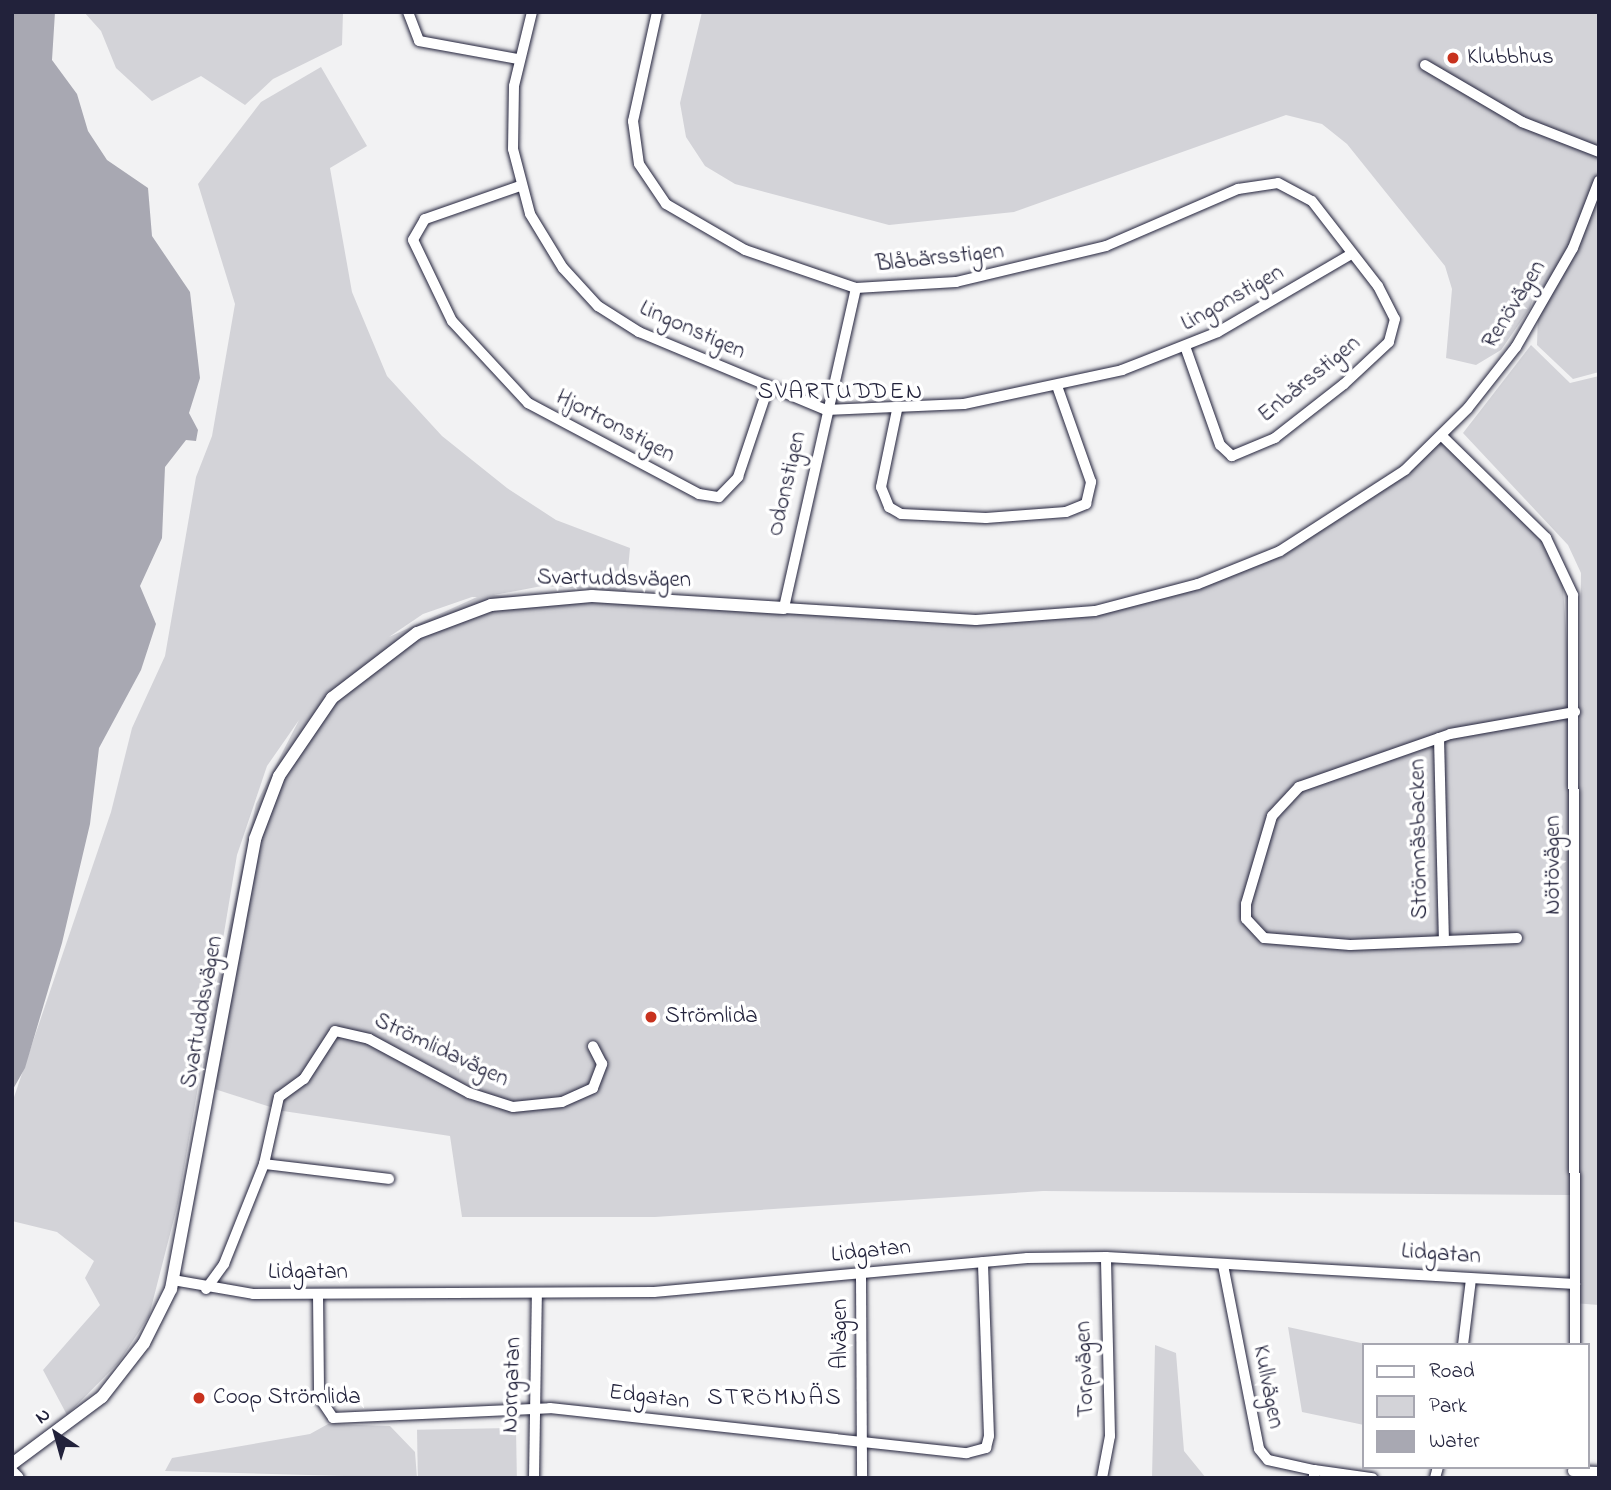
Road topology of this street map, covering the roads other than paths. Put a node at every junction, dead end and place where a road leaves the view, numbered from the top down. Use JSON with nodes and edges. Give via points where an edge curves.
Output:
{"nodes":[{"id":1,"x":408,"y":12,"type":"edge"},
{"id":2,"x":532,"y":12,"type":"edge"},
{"id":3,"x":657,"y":12,"type":"edge"},
{"id":4,"x":518,"y":59,"type":"junction"},
{"id":5,"x":1425,"y":65,"type":"dead end"},
{"id":6,"x":1599,"y":152,"type":"edge"},
{"id":7,"x":1599,"y":181,"type":"edge"},
{"id":8,"x":520,"y":186,"type":"junction"},
{"id":9,"x":1350,"y":255,"type":"junction"},
{"id":10,"x":856,"y":288,"type":"junction"},
{"id":11,"x":1186,"y":349,"type":"junction"},
{"id":12,"x":768,"y":388,"type":"junction"},
{"id":13,"x":1058,"y":389,"type":"junction"},
{"id":14,"x":826,"y":410,"type":"junction"},
{"id":15,"x":897,"y":410,"type":"junction"},
{"id":16,"x":1442,"y":436,"type":"junction"},
{"id":17,"x":784,"y":608,"type":"junction"},
{"id":18,"x":1575,"y":712,"type":"junction"},
{"id":19,"x":1439,"y":738,"type":"junction"},
{"id":20,"x":1517,"y":938,"type":"dead end"},
{"id":21,"x":1444,"y":939,"type":"junction"},
{"id":22,"x":593,"y":1046,"type":"dead end"},
{"id":23,"x":264,"y":1164,"type":"junction"},
{"id":24,"x":389,"y":1179,"type":"dead end"},
{"id":25,"x":1106,"y":1257,"type":"junction"},
{"id":26,"x":983,"y":1262,"type":"junction"},
{"id":27,"x":1223,"y":1265,"type":"junction"},
{"id":28,"x":861,"y":1275,"type":"junction"},
{"id":29,"x":1471,"y":1279,"type":"junction"},
{"id":30,"x":173,"y":1280,"type":"junction"},
{"id":31,"x":1575,"y":1284,"type":"junction"},
{"id":32,"x":206,"y":1289,"type":"junction"},
{"id":33,"x":318,"y":1294,"type":"junction"},
{"id":34,"x":537,"y":1294,"type":"junction"},
{"id":35,"x":1462,"y":1343,"type":"edge"},
{"id":36,"x":1575,"y":1343,"type":"edge"},
{"id":37,"x":531,"y":1409,"type":"junction"},
{"id":38,"x":862,"y":1444,"type":"junction"},
{"id":39,"x":12,"y":1464,"type":"edge"},
{"id":40,"x":12,"y":1472,"type":"edge"},
{"id":41,"x":1573,"y":1472,"type":"edge"},
{"id":42,"x":1599,"y":1472,"type":"edge"},
{"id":43,"x":1314,"y":1474,"type":"edge"},
{"id":44,"x":18,"y":1478,"type":"edge"},
{"id":45,"x":534,"y":1478,"type":"edge"},
{"id":46,"x":862,"y":1478,"type":"edge"},
{"id":47,"x":1102,"y":1478,"type":"edge"},
{"id":48,"x":1372,"y":1478,"type":"edge"}],
"edges":[{"from":1,"to":4,"type":"street","via":[[419,41]]},
{"from":2,"to":4,"type":"street","name":"Lingonstigen"},
{"from":3,"to":10,"type":"street","name":"Blåbärsstigen","via":[[632,143],[650,186],[703,231]]},
{"from":4,"to":8,"type":"street","name":"Lingonstigen","via":[[511,115]]},
{"from":5,"to":6,"type":"street","via":[[1522,122]]},
{"from":7,"to":16,"type":"street","name":"Renövägen","via":[[1573,248],[1534,319]]},
{"from":8,"to":12,"type":"street","name":"Lingonstigen","via":[[544,241],[598,306],[659,341]]},
{"from":8,"to":12,"type":"street","name":"Hjortronstigen","via":[[425,219],[413,240],[452,321],[528,402],[699,494],[719,497],[738,477]]},
{"from":9,"to":10,"type":"street","name":"Blåbärsstigen","via":[[1304,193],[1261,182],[1106,246],[1040,266],[956,282]]},
{"from":9,"to":11,"type":"street","name":"Lingonstigen"},
{"from":9,"to":11,"type":"street","name":"Enbärsstigen","via":[[1391,306],[1394,332],[1344,384],[1275,438],[1244,454],[1226,454]]},
{"from":10,"to":14,"type":"street","name":"Odonstigen"},
{"from":11,"to":13,"type":"street","name":"Lingonstigen"},
{"from":12,"to":14,"type":"street","name":"Lingonstigen"},
{"from":13,"to":15,"type":"street","name":"Lingonstigen"},
{"from":13,"to":15,"type":"street","via":[[1091,482],[1086,505],[1066,512],[986,518],[901,514],[889,507],[881,487]]},
{"from":14,"to":15,"type":"street","name":"Lingonstigen"},
{"from":14,"to":17,"type":"street","name":"Odonstigen"},
{"from":16,"to":17,"type":"street","name":"Svartuddsvägen","via":[[1331,523],[1233,571],[1147,600],[1017,619]]},
{"from":16,"to":18,"type":"street","name":"Nötövägen","via":[[1561,560],[1574,607]]},
{"from":17,"to":30,"type":"street","name":"Svartuddsvägen","via":[[592,596],[491,605],[417,633],[332,698],[279,776],[255,839]]},
{"from":18,"to":19,"type":"street","name":"Strömnäsbacken"},
{"from":18,"to":31,"type":"street","name":"Nötövägen"},
{"from":19,"to":21,"type":"street","name":"Strömnäsbacken"},
{"from":19,"to":21,"type":"street","name":"Strömnäsbacken","via":[[1308,782],[1285,798],[1272,816],[1245,913],[1264,938],[1350,944]]},
{"from":20,"to":21,"type":"street","name":"Strömnäsbacken"},
{"from":22,"to":23,"type":"street","name":"Strömlidavägen","via":[[602,1064],[593,1088],[562,1102],[513,1107],[470,1093],[369,1039],[335,1031],[304,1079],[279,1097]]},
{"from":23,"to":24,"type":"street"},
{"from":23,"to":32,"type":"street","name":"Strömlidavägen","via":[[229,1253]]},
{"from":25,"to":26,"type":"street","name":"Lidgatan"},
{"from":25,"to":27,"type":"street","name":"Lidgatan"},
{"from":25,"to":47,"type":"street","name":"Torpvägen","via":[[1110,1436]]},
{"from":26,"to":28,"type":"street","name":"Lidgatan"},
{"from":26,"to":38,"type":"street","name":"Edgatan","via":[[986,1448],[967,1453]]},
{"from":27,"to":29,"type":"street","name":"Lidgatan"},
{"from":27,"to":43,"type":"street","name":"Kullvägen","via":[[1259,1449],[1268,1460]]},
{"from":28,"to":34,"type":"street","name":"Lidgatan","via":[[722,1290]]},
{"from":28,"to":38,"type":"street","name":"Alvägen"},
{"from":29,"to":31,"type":"street","name":"Lidgatan"},
{"from":29,"to":35,"type":"street"},
{"from":30,"to":32,"type":"street","name":"Lidgatan"},
{"from":30,"to":39,"type":"street","name":"Svartuddsvägen","via":[[144,1343],[102,1397]]},
{"from":31,"to":36,"type":"street","name":"Nötövägen"},
{"from":32,"to":33,"type":"street","name":"Lidgatan"},
{"from":33,"to":34,"type":"street","name":"Lidgatan"},
{"from":33,"to":37,"type":"street","name":"Edgatan","via":[[319,1397],[333,1418]]},
{"from":34,"to":37,"type":"street","name":"Norrgatan"},
{"from":37,"to":38,"type":"street","name":"Edgatan"},
{"from":37,"to":45,"type":"street","name":"Norrgatan"},
{"from":38,"to":46,"type":"street","name":"Alvägen"},
{"from":40,"to":44,"type":"street"},
{"from":41,"to":42,"type":"street"},
{"from":43,"to":48,"type":"street","name":"Kullvägen"}]}
